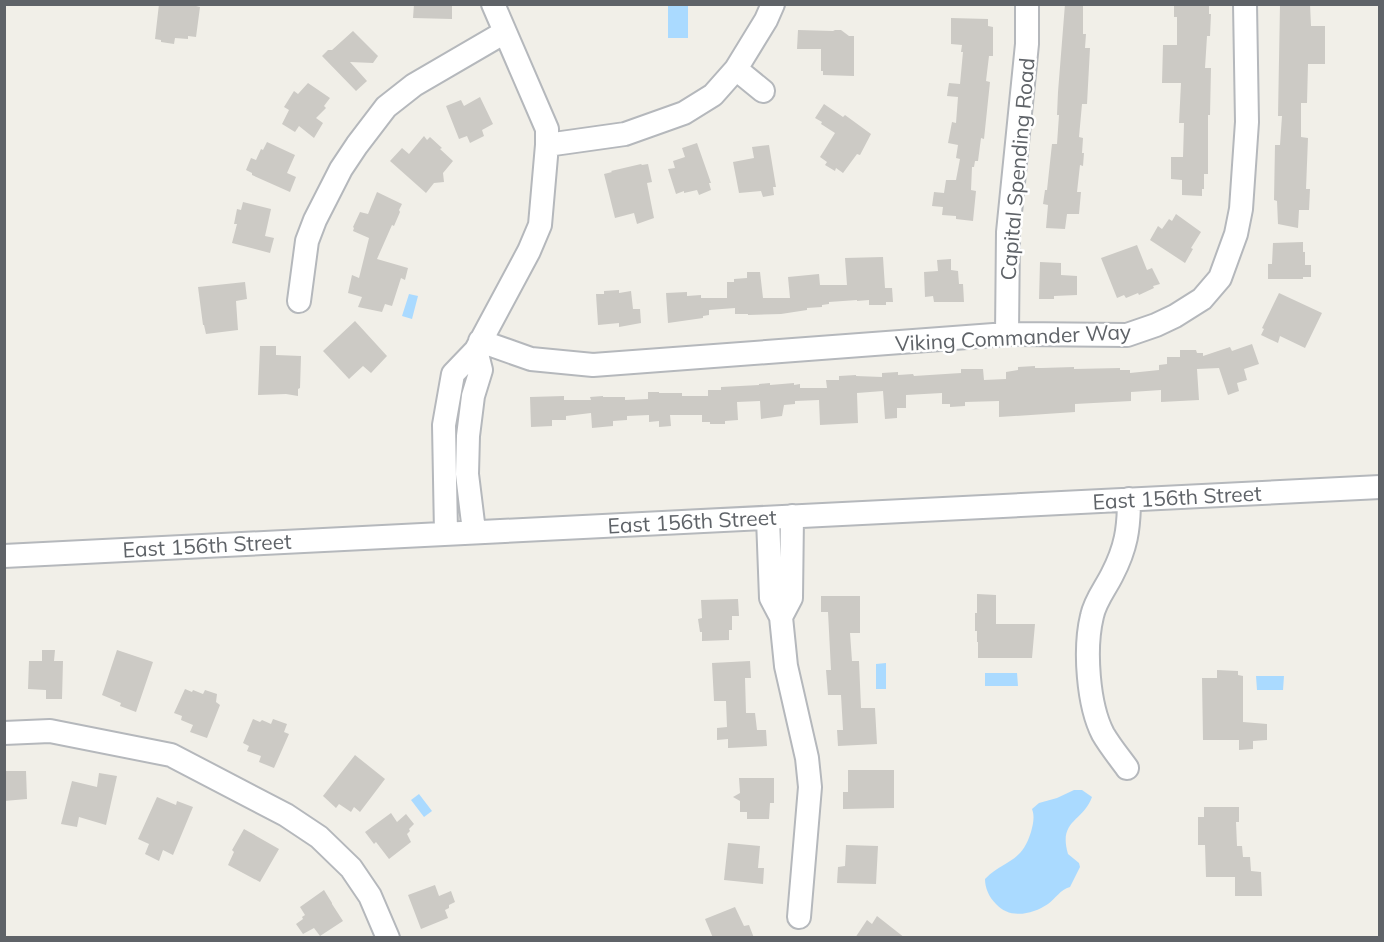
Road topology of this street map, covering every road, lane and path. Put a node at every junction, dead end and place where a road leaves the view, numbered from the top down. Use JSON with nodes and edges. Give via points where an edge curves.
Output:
{"nodes":[{"id":1,"x":493,"y":4,"type":"edge"},
{"id":2,"x":773,"y":4,"type":"edge"},
{"id":3,"x":1027,"y":4,"type":"edge"},
{"id":4,"x":1245,"y":4,"type":"edge"},
{"id":5,"x":505,"y":32,"type":"junction"},
{"id":6,"x":736,"y":69,"type":"junction"},
{"id":7,"x":763,"y":91,"type":"dead end"},
{"id":8,"x":547,"y":145,"type":"junction"},
{"id":9,"x":299,"y":301,"type":"dead end"},
{"id":10,"x":1008,"y":334,"type":"junction"},
{"id":11,"x":478,"y":345,"type":"junction"},
{"id":12,"x":1380,"y":487,"type":"edge"},
{"id":13,"x":1129,"y":499,"type":"junction"},
{"id":14,"x":792,"y":516,"type":"junction"},
{"id":15,"x":768,"y":518,"type":"junction"},
{"id":16,"x":474,"y":531,"type":"junction"},
{"id":17,"x":446,"y":533,"type":"junction"},
{"id":18,"x":4,"y":556,"type":"edge"},
{"id":19,"x":781,"y":617,"type":"junction"},
{"id":20,"x":4,"y":733,"type":"edge"},
{"id":21,"x":1127,"y":768,"type":"dead end"},
{"id":22,"x":799,"y":917,"type":"dead end"},
{"id":23,"x":388,"y":938,"type":"edge"}],
"edges":[{"from":1,"to":5,"type":"street"},
{"from":2,"to":6,"type":"street"},
{"from":3,"to":10,"type":"street","name":"Capital Spending Road","via":[[1026,56],[1008,232]]},
{"from":4,"to":10,"type":"street","name":"Viking Commander Way","via":[[1247,122],[1241,209],[1220,278],[1202,299],[1176,316],[1127,335]]},
{"from":5,"to":8,"type":"street","via":[[547,129]]},
{"from":5,"to":9,"type":"street","via":[[414,85],[379,116],[341,169],[315,220],[307,242]]},
{"from":6,"to":7,"type":"street"},
{"from":6,"to":8,"type":"street","via":[[712,95],[684,113],[625,134]]},
{"from":8,"to":11,"type":"street","via":[[540,225]]},
{"from":10,"to":11,"type":"street","name":"Viking Commander Way","via":[[593,365],[531,358]]},
{"from":11,"to":16,"type":"street","via":[[481,370],[473,396],[467,474]]},
{"from":11,"to":17,"type":"street","via":[[453,374],[444,425]]},
{"from":12,"to":13,"type":"street","name":"East 156th Street"},
{"from":13,"to":14,"type":"street","name":"East 156th Street"},
{"from":13,"to":21,"type":"street","via":[[1126,538],[1092,616],[1089,643],[1092,706],[1102,733]]},
{"from":14,"to":15,"type":"street","name":"East 156th Street"},
{"from":14,"to":19,"type":"street","via":[[791,598]]},
{"from":15,"to":16,"type":"street","name":"East 156th Street"},
{"from":15,"to":19,"type":"street","via":[[771,598]]},
{"from":16,"to":17,"type":"street","name":"East 156th Street"},
{"from":17,"to":18,"type":"street","name":"East 156th Street"},
{"from":19,"to":22,"type":"street","via":[[786,666],[810,787]]},
{"from":20,"to":23,"type":"street","via":[[50,731],[171,755],[286,815],[319,837],[351,868],[370,896]]}]}
